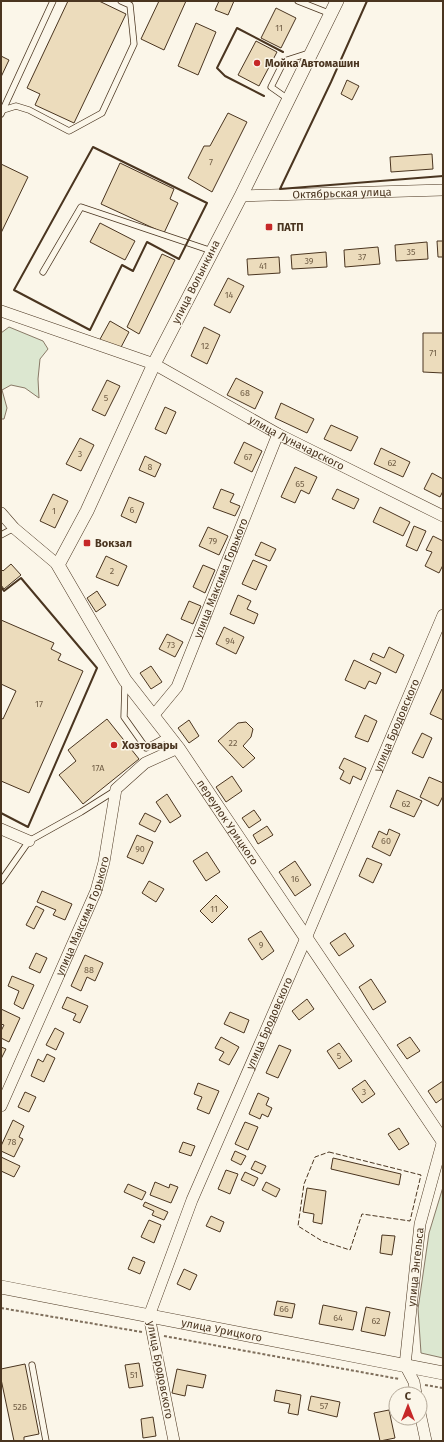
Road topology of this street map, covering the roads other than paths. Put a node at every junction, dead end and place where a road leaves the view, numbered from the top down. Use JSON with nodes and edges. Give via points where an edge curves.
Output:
{"nodes":[{"id":1,"x":54,"y":1,"type":"edge"},
{"id":2,"x":121,"y":1,"type":"edge"},
{"id":3,"x":298,"y":1,"type":"edge"},
{"id":4,"x":337,"y":1,"type":"edge"},
{"id":5,"x":331,"y":14,"type":"junction"},
{"id":6,"x":311,"y":53,"type":"junction"},
{"id":7,"x":288,"y":99,"type":"junction"},
{"id":8,"x":2,"y":112,"type":"edge"},
{"id":9,"x":443,"y":190,"type":"edge"},
{"id":10,"x":241,"y":196,"type":"junction"},
{"id":11,"x":212,"y":251,"type":"junction"},
{"id":12,"x":43,"y":272,"type":"dead end"},
{"id":13,"x":1,"y":311,"type":"edge"},
{"id":14,"x":154,"y":364,"type":"junction"},
{"id":15,"x":278,"y":434,"type":"junction"},
{"id":16,"x":1,"y":513,"type":"edge"},
{"id":17,"x":443,"y":516,"type":"edge"},
{"id":18,"x":14,"y":528,"type":"junction"},
{"id":19,"x":1,"y":535,"type":"edge"},
{"id":20,"x":58,"y":565,"type":"junction"},
{"id":21,"x":443,"y":614,"type":"edge"},
{"id":22,"x":125,"y":680,"type":"junction"},
{"id":23,"x":153,"y":716,"type":"junction"},
{"id":24,"x":168,"y":736,"type":"junction"},
{"id":25,"x":178,"y":748,"type":"junction"},
{"id":26,"x":116,"y":790,"type":"junction"},
{"id":27,"x":1,"y":829,"type":"edge"},
{"id":28,"x":29,"y":841,"type":"junction"},
{"id":29,"x":1,"y":881,"type":"edge"},
{"id":30,"x":306,"y":938,"type":"junction"},
{"id":31,"x":1,"y":1106,"type":"edge"},
{"id":32,"x":443,"y":1141,"type":"edge"},
{"id":33,"x":1,"y":1287,"type":"edge"},
{"id":34,"x":149,"y":1316,"type":"junction"},
{"id":35,"x":32,"y":1365,"type":"dead end"},
{"id":36,"x":405,"y":1365,"type":"junction"},
{"id":37,"x":443,"y":1373,"type":"edge"},
{"id":38,"x":415,"y":1386,"type":"edge"},
{"id":39,"x":423,"y":1426,"type":"edge"},
{"id":40,"x":46,"y":1441,"type":"edge"},
{"id":41,"x":174,"y":1441,"type":"edge"},
{"id":42,"x":426,"y":1441,"type":"edge"}],
"edges":[{"from":1,"to":8,"type":"lane"},
{"from":2,"to":8,"type":"lane","via":[[130,5],[134,44],[102,113],[69,131],[16,106]]},
{"from":3,"to":5,"type":"lane"},
{"from":4,"to":5,"type":"street","name":"улица Волынкина"},
{"from":5,"to":6,"type":"street","name":"улица Волынкина"},
{"from":6,"to":7,"type":"street","name":"улица Волынкина"},
{"from":6,"to":7,"type":"lane","via":[[284,61],[274,80],[271,87]]},
{"from":7,"to":10,"type":"street","name":"улица Волынкина"},
{"from":9,"to":10,"type":"street","name":"Октябрьская улица"},
{"from":10,"to":11,"type":"street","name":"улица Волынкина"},
{"from":11,"to":12,"type":"lane","via":[[82,207]]},
{"from":11,"to":14,"type":"street","name":"улица Волынкина"},
{"from":13,"to":14,"type":"street","name":"улица Луначарского"},
{"from":14,"to":15,"type":"street","name":"улица Луначарского"},
{"from":14,"to":20,"type":"street","name":"улица Волынкина","via":[[87,511]]},
{"from":15,"to":17,"type":"street","name":"улица Луначарского"},
{"from":15,"to":23,"type":"street","name":"улица Максима Горького","via":[[177,687]]},
{"from":16,"to":18,"type":"street","name":"переулок Урицкого"},
{"from":18,"to":19,"type":"lane"},
{"from":18,"to":20,"type":"street","name":"переулок Урицкого"},
{"from":20,"to":22,"type":"street","name":"переулок Урицкого"},
{"from":21,"to":30,"type":"street","name":"улица Бродовского"},
{"from":22,"to":23,"type":"street","name":"переулок Урицкого"},
{"from":22,"to":24,"type":"lane","via":[[124,717],[146,748]]},
{"from":23,"to":24,"type":"street","name":"переулок Урицкого"},
{"from":24,"to":25,"type":"street","name":"переулок Урицкого"},
{"from":25,"to":26,"type":"street","via":[[145,763]]},
{"from":25,"to":30,"type":"street","name":"переулок Урицкого"},
{"from":26,"to":28,"type":"lane"},
{"from":26,"to":31,"type":"street","name":"улица Максима Горького","via":[[104,862],[96,891]]},
{"from":27,"to":28,"type":"street"},
{"from":28,"to":29,"type":"lane"},
{"from":30,"to":32,"type":"street","name":"переулок Урицкого"},
{"from":30,"to":34,"type":"street","name":"улица Бродовского","via":[[192,1200]]},
{"from":32,"to":36,"type":"street","name":"улица Энгельса","via":[[420,1224]]},
{"from":33,"to":34,"type":"street","name":"улица Урицкого"},
{"from":34,"to":36,"type":"street","name":"улица Урицкого"},
{"from":34,"to":41,"type":"street","name":"улица Бродовского"},
{"from":35,"to":40,"type":"lane"},
{"from":36,"to":37,"type":"street","name":"улица Урицкого"},
{"from":36,"to":38,"type":"street"},
{"from":39,"to":42,"type":"street"}]}
